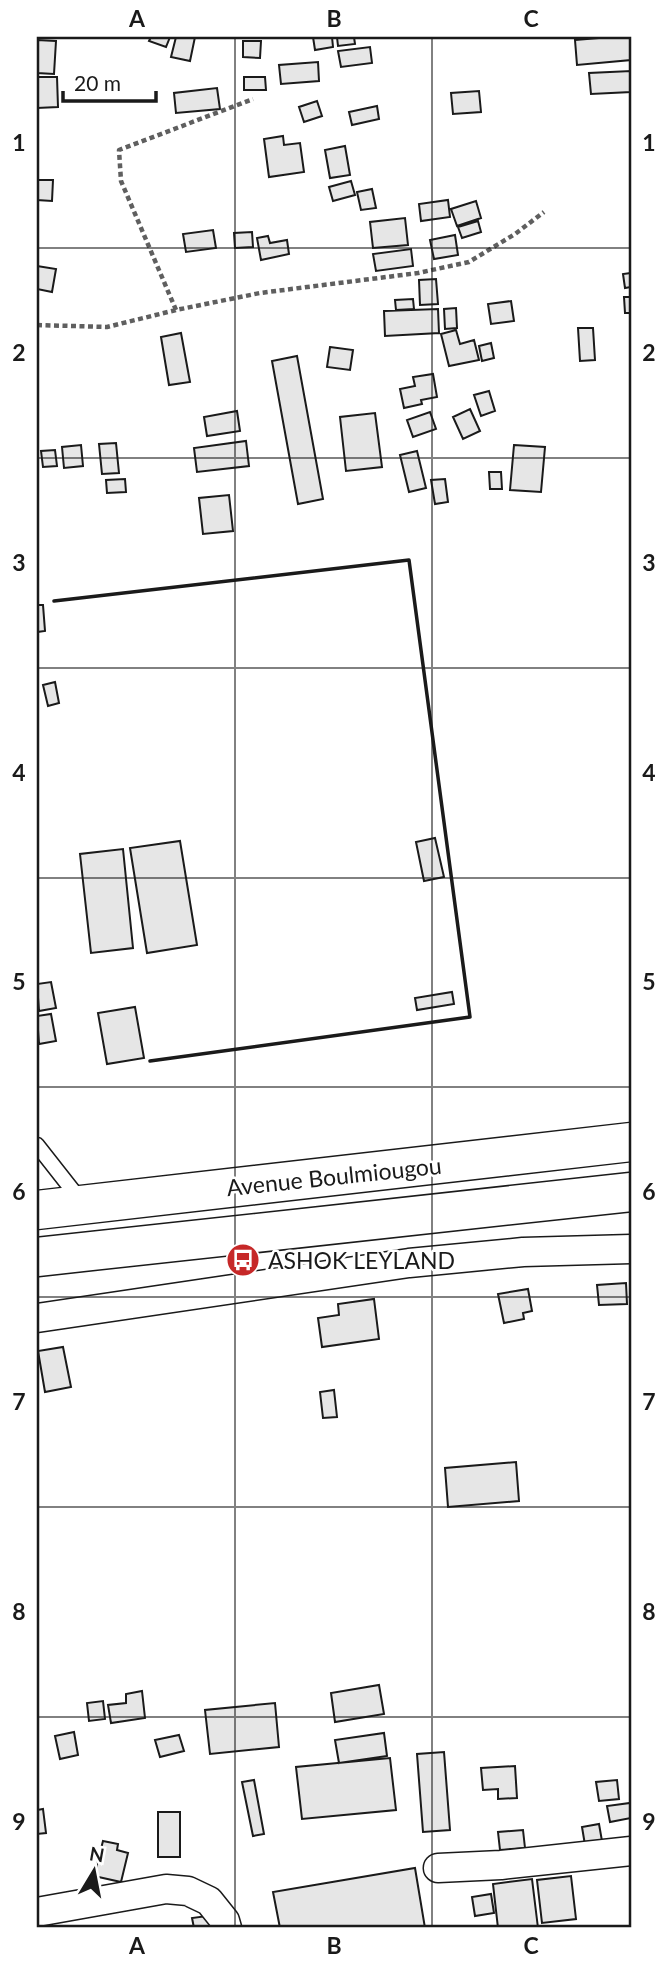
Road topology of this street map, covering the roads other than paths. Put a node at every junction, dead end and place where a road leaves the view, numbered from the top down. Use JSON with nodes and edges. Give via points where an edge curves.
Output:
{"nodes":[{"id":1,"x":631,"y":1142,"type":"edge"},
{"id":2,"x":37,"y":1145,"type":"edge"},
{"id":3,"x":631,"y":1192,"type":"edge"},
{"id":4,"x":84,"y":1205,"type":"junction"},
{"id":5,"x":37,"y":1210,"type":"edge"},
{"id":6,"x":631,"y":1249,"type":"edge"},
{"id":7,"x":37,"y":1257,"type":"edge"},
{"id":8,"x":37,"y":1318,"type":"edge"},
{"id":9,"x":631,"y":1851,"type":"edge"},
{"id":10,"x":438,"y":1868,"type":"dead end"},
{"id":11,"x":37,"y":1912,"type":"edge"},
{"id":12,"x":226,"y":1928,"type":"edge"}],
"edges":[{"from":1,"to":4,"type":"highway","name":"Avenue Boulmiougou"},
{"from":2,"to":4,"type":"lane"},
{"from":3,"to":7,"type":"highway"},
{"from":4,"to":5,"type":"highway","name":"Avenue Boulmiougou"},
{"from":6,"to":8,"type":"street","via":[[523,1252],[408,1263]]},
{"from":9,"to":10,"type":"street"},
{"from":11,"to":12,"type":"street","via":[[166,1889],[188,1891],[209,1901]]}]}
